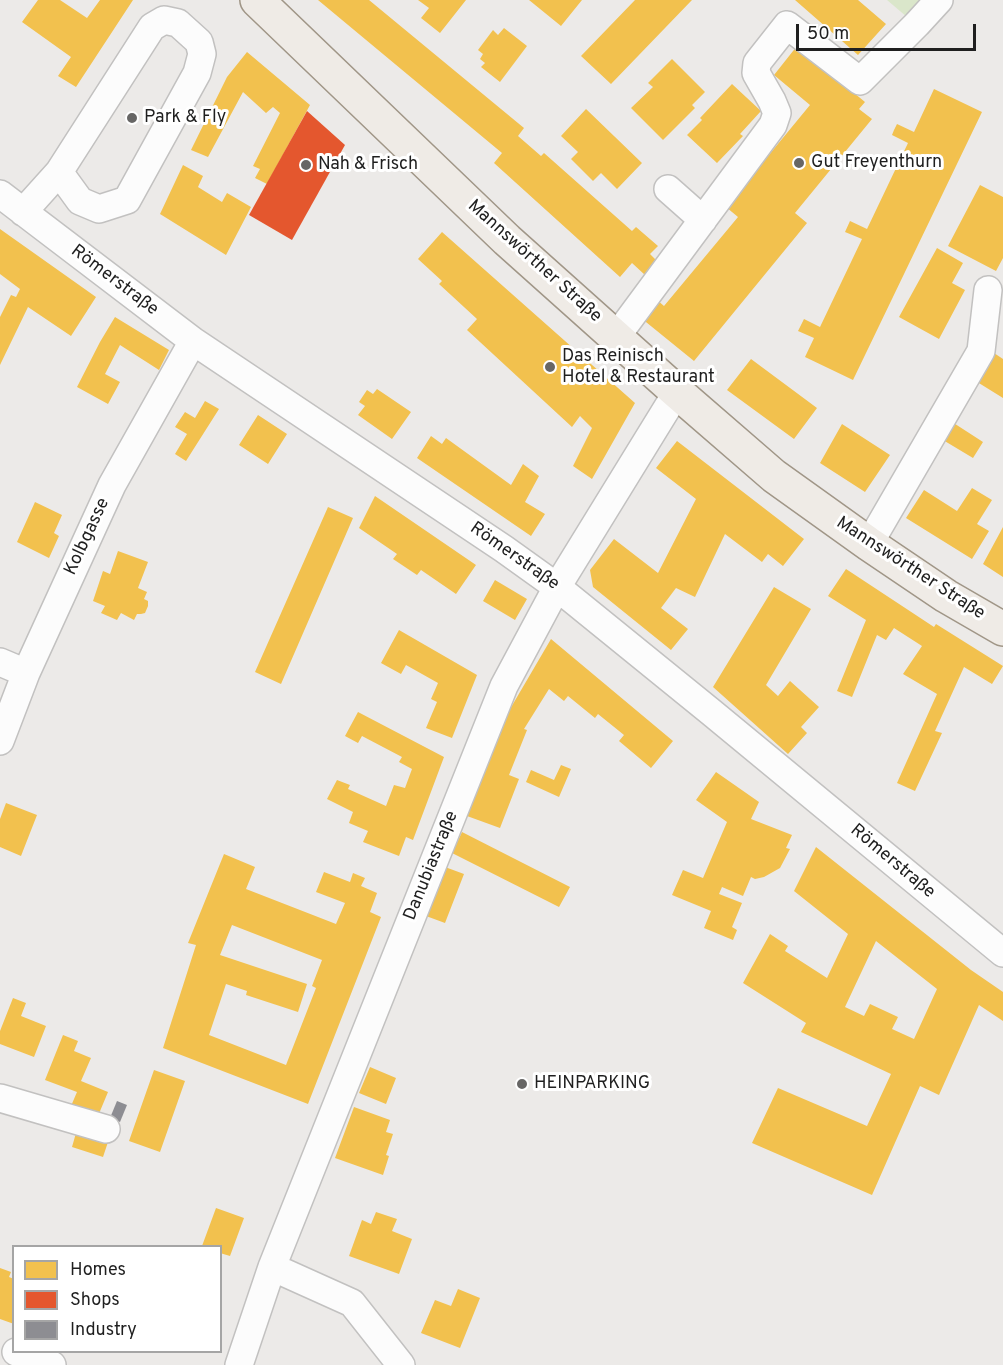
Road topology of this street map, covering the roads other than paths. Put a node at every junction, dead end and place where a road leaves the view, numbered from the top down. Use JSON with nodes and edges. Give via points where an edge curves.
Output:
{"nodes":[{"id":1,"x":257,"y":0,"type":"edge"},
{"id":2,"x":939,"y":0,"type":"edge"},
{"id":3,"x":59,"y":172,"type":"junction"},
{"id":4,"x":668,"y":189,"type":"dead end"},
{"id":5,"x":0,"y":194,"type":"edge"},
{"id":6,"x":23,"y":212,"type":"junction"},
{"id":7,"x":703,"y":220,"type":"junction"},
{"id":8,"x":988,"y":290,"type":"dead end"},
{"id":9,"x":615,"y":338,"type":"junction"},
{"id":10,"x":193,"y":342,"type":"junction"},
{"id":11,"x":677,"y":392,"type":"junction"},
{"id":12,"x":869,"y":544,"type":"junction"},
{"id":13,"x":557,"y":587,"type":"junction"},
{"id":14,"x":1003,"y":629,"type":"edge"},
{"id":15,"x":0,"y":663,"type":"edge"},
{"id":16,"x":26,"y":673,"type":"junction"},
{"id":17,"x":0,"y":741,"type":"edge"},
{"id":18,"x":1003,"y":953,"type":"edge"},
{"id":19,"x":0,"y":1098,"type":"edge"},
{"id":20,"x":105,"y":1129,"type":"dead end"},
{"id":21,"x":272,"y":1267,"type":"junction"},
{"id":22,"x":20,"y":1353,"type":"edge"},
{"id":23,"x":52,"y":1365,"type":"edge"},
{"id":24,"x":239,"y":1365,"type":"edge"},
{"id":25,"x":401,"y":1365,"type":"edge"}],
"edges":[{"from":1,"to":9,"type":"main road","name":"Mannswörther Straße"},
{"from":2,"to":7,"type":"street","via":[[860,81],[787,25],[757,63],[756,72],[777,113],[773,124]]},
{"from":3,"to":3,"type":"street","via":[[152,27],[164,20],[178,23],[199,42],[202,54],[197,72],[128,200],[99,209],[89,205],[80,201]]},
{"from":3,"to":6,"type":"street"},
{"from":4,"to":7,"type":"street"},
{"from":5,"to":6,"type":"street","name":"Römerstraße"},
{"from":6,"to":10,"type":"street","name":"Römerstraße"},
{"from":7,"to":9,"type":"street"},
{"from":8,"to":12,"type":"street","via":[[981,351]]},
{"from":9,"to":11,"type":"main road","name":"Mannswörther Straße"},
{"from":10,"to":13,"type":"street","name":"Römerstraße"},
{"from":10,"to":16,"type":"street","name":"Kolbgasse","via":[[112,485]]},
{"from":11,"to":12,"type":"main road","name":"Mannswörther Straße","via":[[774,476]]},
{"from":11,"to":13,"type":"street","name":"Danubiastraße"},
{"from":12,"to":14,"type":"main road","name":"Mannswörther Straße"},
{"from":13,"to":18,"type":"street","name":"Römerstraße"},
{"from":13,"to":21,"type":"street","name":"Danubiastraße","via":[[504,686]]},
{"from":15,"to":16,"type":"street"},
{"from":16,"to":17,"type":"street","name":"Kolbgasse"},
{"from":19,"to":20,"type":"street"},
{"from":21,"to":24,"type":"street","name":"Danubiastraße"},
{"from":21,"to":25,"type":"street","via":[[352,1302]]},
{"from":22,"to":23,"type":"street"}]}
